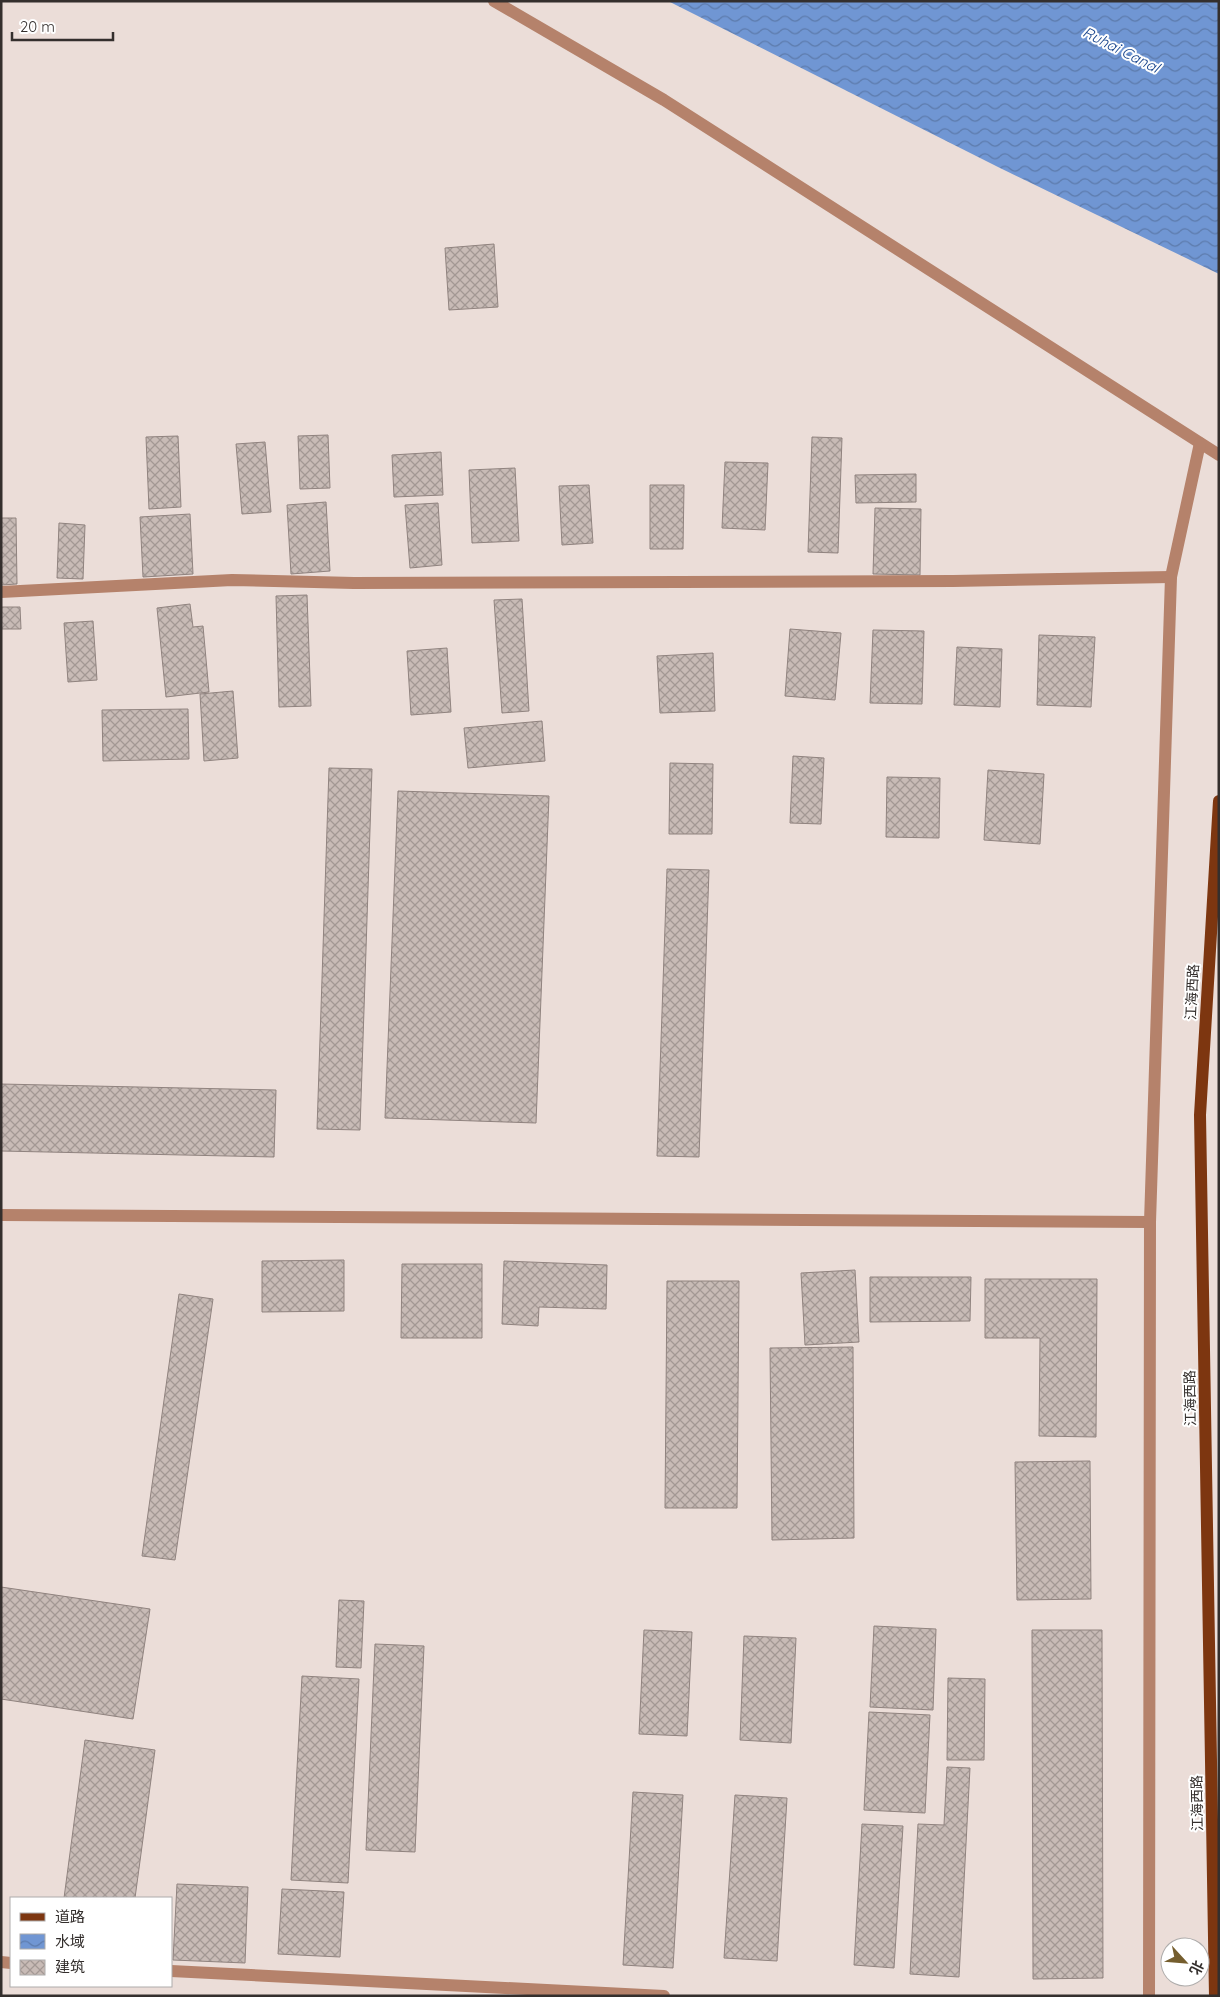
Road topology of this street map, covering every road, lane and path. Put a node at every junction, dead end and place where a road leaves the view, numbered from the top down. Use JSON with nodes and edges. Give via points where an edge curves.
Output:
{"nodes":[{"id":1,"x":494,"y":1,"type":"edge"},
{"id":2,"x":1200,"y":443,"type":"junction"},
{"id":3,"x":1219,"y":455,"type":"edge"},
{"id":4,"x":1172,"y":577,"type":"junction"},
{"id":5,"x":1,"y":592,"type":"edge"},
{"id":6,"x":1219,"y":801,"type":"edge"},
{"id":7,"x":1,"y":1215,"type":"edge"},
{"id":8,"x":1150,"y":1222,"type":"junction"},
{"id":9,"x":172,"y":1971,"type":"edge"},
{"id":10,"x":664,"y":1996,"type":"edge"},
{"id":11,"x":1149,"y":1996,"type":"edge"},
{"id":12,"x":1215,"y":1996,"type":"edge"}],
"edges":[{"from":1,"to":2,"type":"street","via":[[664,100]]},
{"from":2,"to":3,"type":"street"},
{"from":2,"to":4,"type":"street"},
{"from":4,"to":5,"type":"street","via":[[374,583],[232,580]]},
{"from":4,"to":8,"type":"street"},
{"from":6,"to":12,"type":"main road","name":"江海西路","via":[[1200,1115]]},
{"from":7,"to":8,"type":"street"},
{"from":8,"to":11,"type":"street"},
{"from":9,"to":10,"type":"street"}]}
